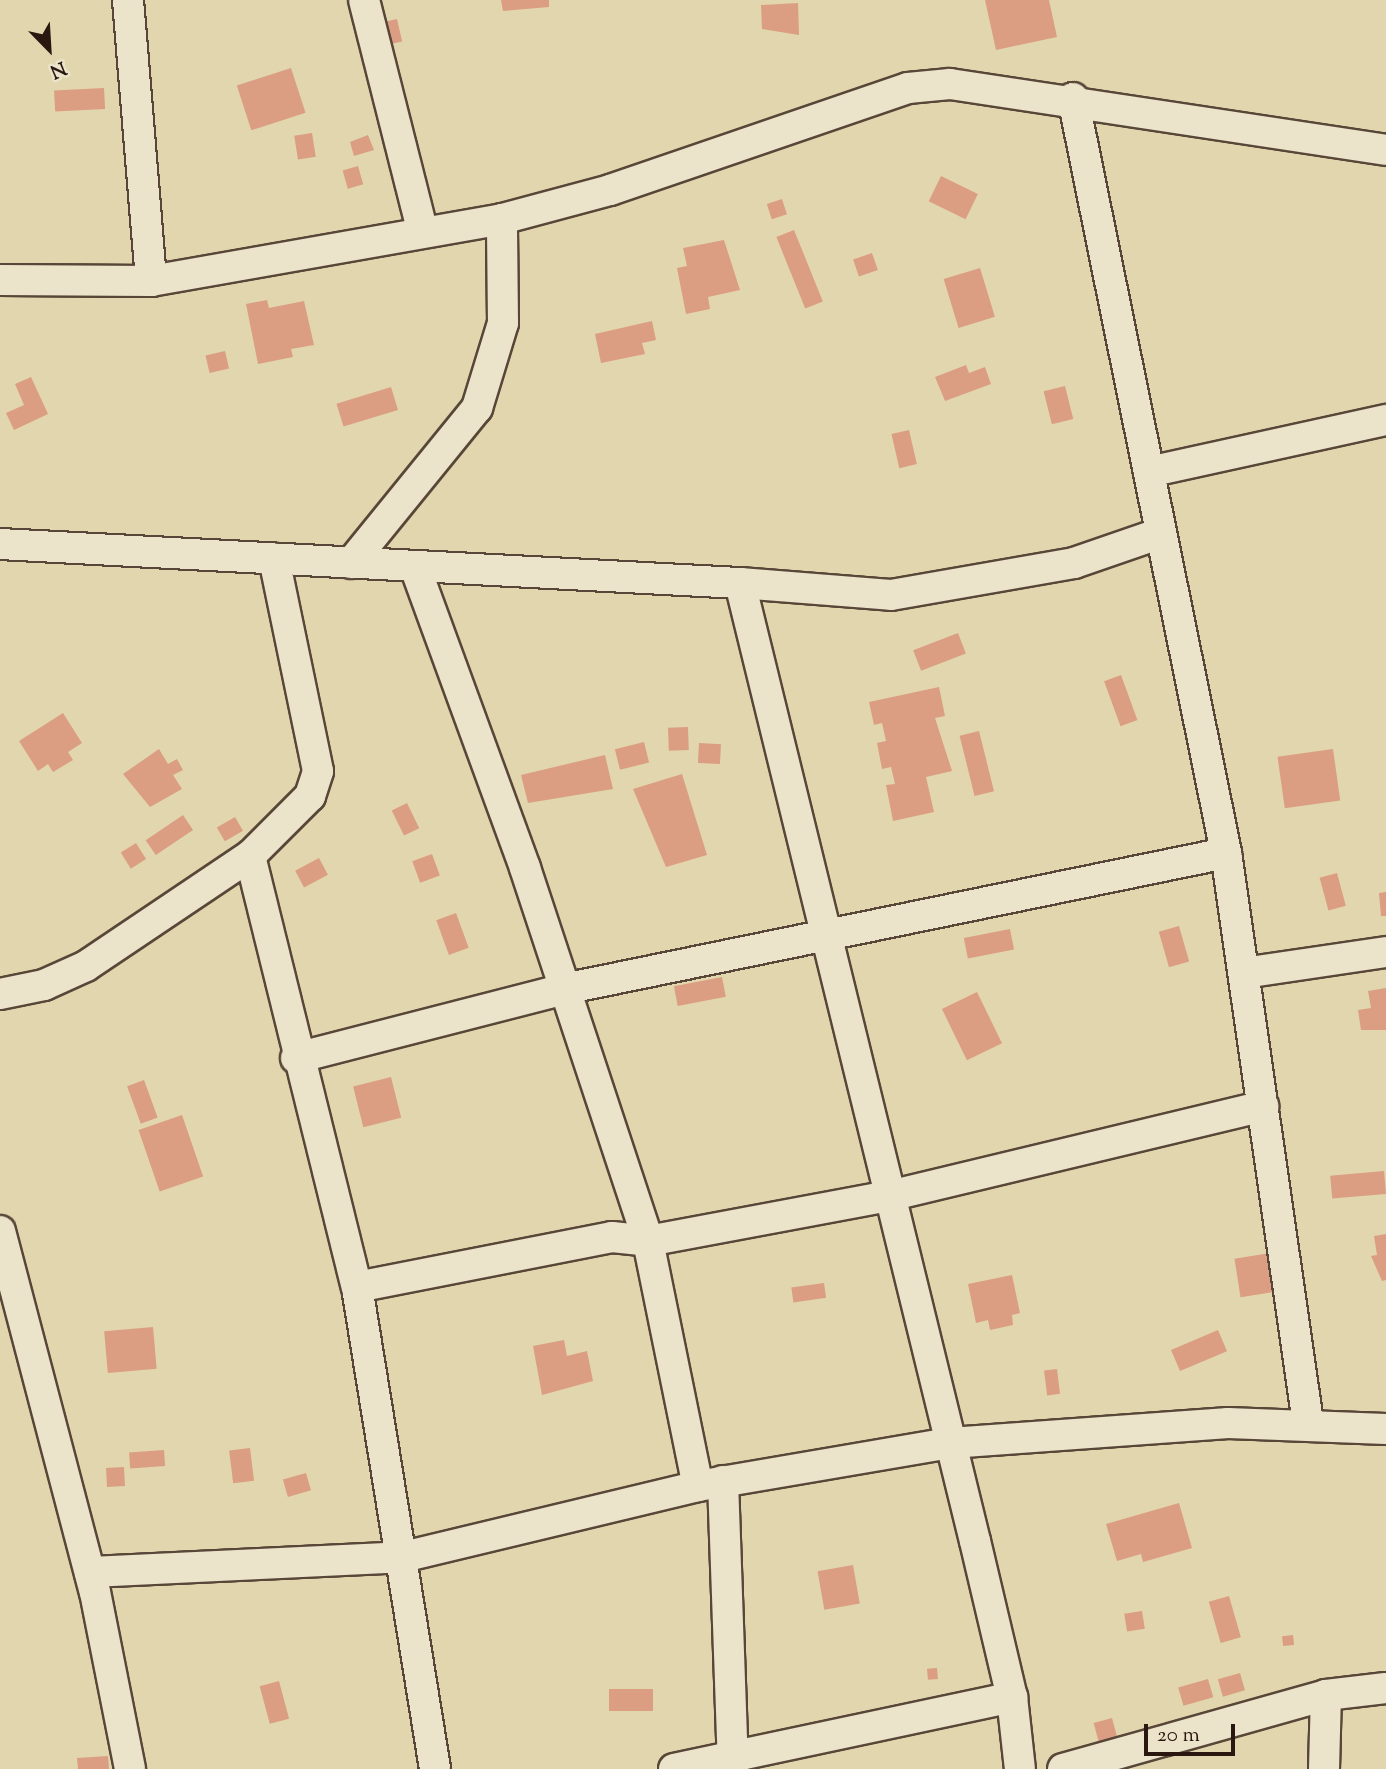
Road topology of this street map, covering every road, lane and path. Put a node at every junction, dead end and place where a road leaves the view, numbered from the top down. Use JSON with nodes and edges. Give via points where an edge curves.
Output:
{"nodes":[{"id":1,"x":128,"y":0,"type":"edge"},
{"id":2,"x":364,"y":0,"type":"edge"},
{"id":3,"x":1073,"y":98,"type":"junction"},
{"id":4,"x":1386,"y":150,"type":"edge"},
{"id":5,"x":502,"y":219,"type":"junction"},
{"id":6,"x":422,"y":230,"type":"junction"},
{"id":7,"x":0,"y":280,"type":"edge"},
{"id":8,"x":151,"y":281,"type":"junction"},
{"id":9,"x":1386,"y":420,"type":"edge"},
{"id":10,"x":1149,"y":472,"type":"junction"},
{"id":11,"x":1161,"y":533,"type":"junction"},
{"id":12,"x":0,"y":544,"type":"edge"},
{"id":13,"x":274,"y":559,"type":"junction"},
{"id":14,"x":351,"y":563,"type":"junction"},
{"id":15,"x":415,"y":567,"type":"junction"},
{"id":16,"x":740,"y":583,"type":"junction"},
{"id":17,"x":1226,"y":853,"type":"junction"},
{"id":18,"x":250,"y":856,"type":"junction"},
{"id":19,"x":822,"y":937,"type":"junction"},
{"id":20,"x":1386,"y":952,"type":"edge"},
{"id":21,"x":1244,"y":973,"type":"junction"},
{"id":22,"x":564,"y":989,"type":"junction"},
{"id":23,"x":0,"y":994,"type":"edge"},
{"id":24,"x":296,"y":1058,"type":"junction"},
{"id":25,"x":1263,"y":1106,"type":"junction"},
{"id":26,"x":888,"y":1196,"type":"junction"},
{"id":27,"x":0,"y":1231,"type":"edge"},
{"id":28,"x":648,"y":1241,"type":"junction"},
{"id":29,"x":357,"y":1287,"type":"junction"},
{"id":30,"x":1308,"y":1423,"type":"junction"},
{"id":31,"x":1386,"y":1429,"type":"edge"},
{"id":32,"x":950,"y":1443,"type":"junction"},
{"id":33,"x":711,"y":1483,"type":"junction"},
{"id":34,"x":403,"y":1557,"type":"junction"},
{"id":35,"x":90,"y":1572,"type":"junction"},
{"id":36,"x":1386,"y":1688,"type":"edge"},
{"id":37,"x":1326,"y":1695,"type":"junction"},
{"id":38,"x":1012,"y":1697,"type":"junction"},
{"id":39,"x":733,"y":1763,"type":"edge"},
{"id":40,"x":130,"y":1769,"type":"edge"},
{"id":41,"x":435,"y":1769,"type":"edge"},
{"id":42,"x":674,"y":1769,"type":"edge"},
{"id":43,"x":1020,"y":1769,"type":"edge"},
{"id":44,"x":1063,"y":1769,"type":"edge"},
{"id":45,"x":1324,"y":1769,"type":"edge"}],
"edges":[{"from":1,"to":8,"type":"street"},
{"from":2,"to":6,"type":"street"},
{"from":3,"to":4,"type":"street"},
{"from":3,"to":5,"type":"street","via":[[991,85],[908,88],[610,190]]},
{"from":3,"to":10,"type":"street"},
{"from":5,"to":6,"type":"street"},
{"from":5,"to":14,"type":"street","via":[[503,323],[477,408]]},
{"from":6,"to":8,"type":"street"},
{"from":7,"to":8,"type":"street"},
{"from":9,"to":10,"type":"street"},
{"from":10,"to":11,"type":"street"},
{"from":11,"to":16,"type":"street","via":[[1074,563],[891,595]]},
{"from":11,"to":17,"type":"street"},
{"from":12,"to":13,"type":"street"},
{"from":13,"to":14,"type":"street"},
{"from":13,"to":18,"type":"street","via":[[318,771],[310,796]]},
{"from":14,"to":15,"type":"street"},
{"from":15,"to":16,"type":"street"},
{"from":15,"to":22,"type":"street"},
{"from":16,"to":19,"type":"street"},
{"from":17,"to":19,"type":"street"},
{"from":17,"to":21,"type":"street"},
{"from":18,"to":23,"type":"street","via":[[86,966],[44,985]]},
{"from":18,"to":24,"type":"street"},
{"from":19,"to":22,"type":"street"},
{"from":19,"to":26,"type":"street"},
{"from":20,"to":21,"type":"street"},
{"from":21,"to":25,"type":"street"},
{"from":22,"to":24,"type":"street"},
{"from":22,"to":28,"type":"street"},
{"from":24,"to":29,"type":"street"},
{"from":25,"to":26,"type":"street"},
{"from":25,"to":30,"type":"street"},
{"from":26,"to":28,"type":"street"},
{"from":26,"to":32,"type":"street"},
{"from":27,"to":35,"type":"street"},
{"from":28,"to":29,"type":"street","via":[[612,1237]]},
{"from":28,"to":33,"type":"street"},
{"from":29,"to":34,"type":"street"},
{"from":30,"to":31,"type":"street"},
{"from":30,"to":32,"type":"street"},
{"from":32,"to":33,"type":"street"},
{"from":32,"to":38,"type":"street"},
{"from":33,"to":34,"type":"street"},
{"from":33,"to":39,"type":"street"},
{"from":34,"to":35,"type":"street"},
{"from":34,"to":41,"type":"street"},
{"from":35,"to":40,"type":"street"},
{"from":36,"to":37,"type":"street"},
{"from":37,"to":44,"type":"street"},
{"from":37,"to":45,"type":"street"},
{"from":38,"to":39,"type":"street"},
{"from":38,"to":43,"type":"street"},
{"from":39,"to":42,"type":"street"}]}
